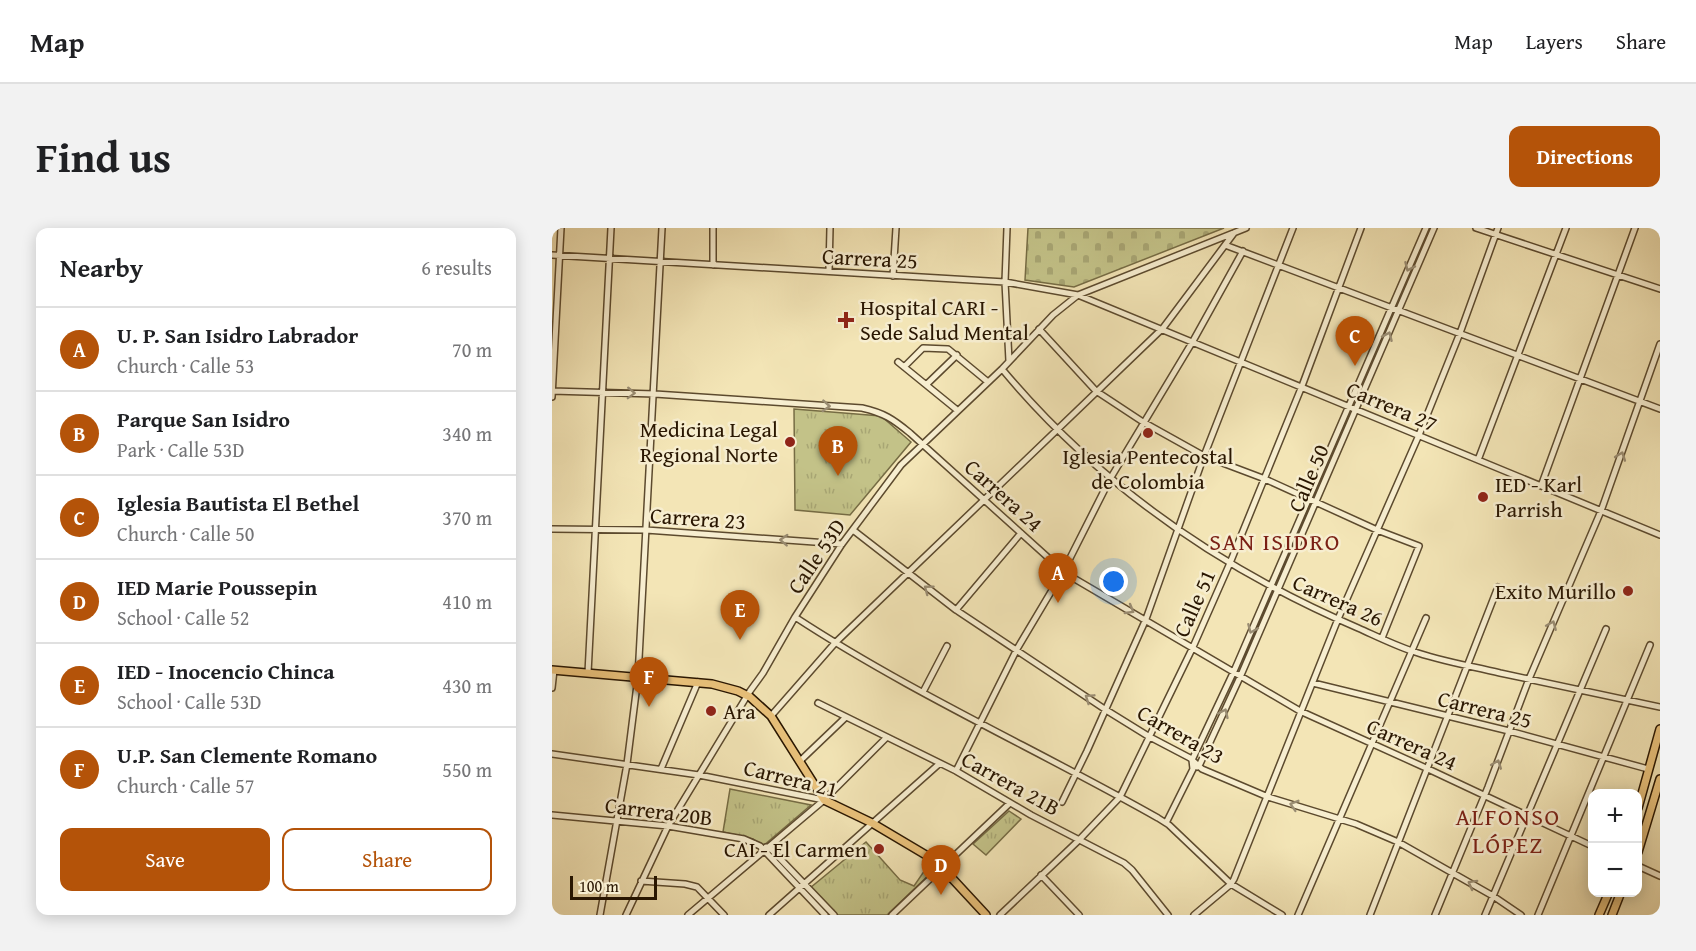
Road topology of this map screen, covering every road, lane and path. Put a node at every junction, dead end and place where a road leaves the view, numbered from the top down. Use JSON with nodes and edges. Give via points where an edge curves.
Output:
{"nodes":[{"id":1,"x":561,"y":228,"type":"edge"},
{"id":2,"x":610,"y":228,"type":"edge"},
{"id":3,"x":663,"y":228,"type":"edge"},
{"id":4,"x":713,"y":228,"type":"edge"},
{"id":5,"x":830,"y":228,"type":"edge"},
{"id":6,"x":896,"y":228,"type":"edge"},
{"id":7,"x":1007,"y":228,"type":"edge"},
{"id":8,"x":1246,"y":228,"type":"edge"},
{"id":9,"x":1293,"y":228,"type":"edge"},
{"id":10,"x":1361,"y":228,"type":"edge"},
{"id":11,"x":1426,"y":228,"type":"edge"},
{"id":12,"x":1434,"y":228,"type":"edge"},
{"id":13,"x":1476,"y":228,"type":"edge"},
{"id":14,"x":1498,"y":228,"type":"edge"},
{"id":15,"x":1566,"y":228,"type":"edge"},
{"id":16,"x":1635,"y":228,"type":"edge"},
{"id":17,"x":1234,"y":232,"type":"junction"},
{"id":18,"x":1496,"y":235,"type":"junction"},
{"id":19,"x":1225,"y":245,"type":"junction"},
{"id":20,"x":1244,"y":251,"type":"junction"},
{"id":21,"x":552,"y":255,"type":"edge"},
{"id":22,"x":1556,"y":255,"type":"junction"},
{"id":23,"x":559,"y":256,"type":"junction"},
{"id":24,"x":609,"y":260,"type":"junction"},
{"id":25,"x":660,"y":262,"type":"junction"},
{"id":26,"x":1279,"y":264,"type":"junction"},
{"id":27,"x":713,"y":265,"type":"junction"},
{"id":28,"x":829,"y":272,"type":"junction"},
{"id":29,"x":1617,"y":275,"type":"junction"},
{"id":30,"x":893,"y":276,"type":"junction"},
{"id":31,"x":1005,"y":282,"type":"junction"},
{"id":32,"x":1338,"y":287,"type":"junction"},
{"id":33,"x":1660,"y":289,"type":"edge"},
{"id":34,"x":1078,"y":295,"type":"junction"},
{"id":35,"x":1392,"y":307,"type":"junction"},
{"id":36,"x":1399,"y":310,"type":"junction"},
{"id":37,"x":1163,"y":328,"type":"junction"},
{"id":38,"x":1039,"y":329,"type":"junction"},
{"id":39,"x":1460,"y":333,"type":"junction"},
{"id":40,"x":1193,"y":341,"type":"junction"},
{"id":41,"x":1660,"y":344,"type":"edge"},
{"id":42,"x":957,"y":355,"type":"junction"},
{"id":43,"x":1518,"y":355,"type":"junction"},
{"id":44,"x":1009,"y":361,"type":"junction"},
{"id":45,"x":1241,"y":361,"type":"junction"},
{"id":46,"x":898,"y":362,"type":"dead end"},
{"id":47,"x":904,"y":367,"type":"junction"},
{"id":48,"x":1002,"y":369,"type":"junction"},
{"id":49,"x":1580,"y":378,"type":"junction"},
{"id":50,"x":988,"y":381,"type":"junction"},
{"id":51,"x":927,"y":384,"type":"junction"},
{"id":52,"x":1302,"y":386,"type":"junction"},
{"id":53,"x":552,"y":391,"type":"edge"},
{"id":54,"x":602,"y":392,"type":"junction"},
{"id":55,"x":1096,"y":392,"type":"junction"},
{"id":56,"x":655,"y":394,"type":"junction"},
{"id":57,"x":552,"y":397,"type":"edge"},
{"id":58,"x":1640,"y":401,"type":"junction"},
{"id":59,"x":1348,"y":405,"type":"junction"},
{"id":60,"x":1355,"y":408,"type":"junction"},
{"id":61,"x":1660,"y":409,"type":"edge"},
{"id":62,"x":957,"y":410,"type":"junction"},
{"id":63,"x":1143,"y":422,"type":"junction"},
{"id":64,"x":1057,"y":428,"type":"junction"},
{"id":65,"x":1419,"y":435,"type":"junction"},
{"id":66,"x":921,"y":444,"type":"junction"},
{"id":67,"x":1204,"y":456,"type":"junction"},
{"id":68,"x":1478,"y":460,"type":"junction"},
{"id":69,"x":1110,"y":479,"type":"junction"},
{"id":70,"x":1265,"y":479,"type":"junction"},
{"id":71,"x":1541,"y":486,"type":"junction"},
{"id":72,"x":985,"y":498,"type":"junction"},
{"id":73,"x":1307,"y":498,"type":"junction"},
{"id":74,"x":1316,"y":502,"type":"junction"},
{"id":75,"x":1601,"y":511,"type":"junction"},
{"id":76,"x":552,"y":529,"type":"edge"},
{"id":77,"x":595,"y":530,"type":"junction"},
{"id":78,"x":853,"y":530,"type":"junction"},
{"id":79,"x":1178,"y":530,"type":"junction"},
{"id":80,"x":1377,"y":530,"type":"junction"},
{"id":81,"x":646,"y":531,"type":"junction"},
{"id":82,"x":1022,"y":533,"type":"junction"},
{"id":83,"x":1660,"y":535,"type":"edge"},
{"id":84,"x":842,"y":544,"type":"junction"},
{"id":85,"x":1230,"y":563,"type":"junction"},
{"id":86,"x":1064,"y":570,"type":"junction"},
{"id":87,"x":908,"y":573,"type":"junction"},
{"id":88,"x":1270,"y":587,"type":"junction"},
{"id":89,"x":1498,"y":587,"type":"dead end"},
{"id":90,"x":1277,"y":590,"type":"junction"},
{"id":91,"x":956,"y":610,"type":"junction"},
{"id":92,"x":795,"y":618,"type":"junction"},
{"id":93,"x":1426,"y":618,"type":"dead end"},
{"id":94,"x":1146,"y":619,"type":"junction"},
{"id":95,"x":1338,"y":619,"type":"junction"},
{"id":96,"x":1606,"y":628,"type":"dead end"},
{"id":97,"x":1382,"y":638,"type":"junction"},
{"id":98,"x":835,"y":644,"type":"junction"},
{"id":99,"x":1650,"y":645,"type":"dead end"},
{"id":100,"x":947,"y":646,"type":"dead end"},
{"id":101,"x":1193,"y":647,"type":"junction"},
{"id":102,"x":1017,"y":649,"type":"junction"},
{"id":103,"x":1412,"y":651,"type":"junction"},
{"id":104,"x":1466,"y":665,"type":"junction"},
{"id":105,"x":553,"y":670,"type":"edge"},
{"id":106,"x":1234,"y":671,"type":"junction"},
{"id":107,"x":588,"y":673,"type":"junction"},
{"id":108,"x":1241,"y":675,"type":"junction"},
{"id":109,"x":638,"y":677,"type":"junction"},
{"id":110,"x":1529,"y":679,"type":"junction"},
{"id":111,"x":698,"y":682,"type":"junction"},
{"id":112,"x":1313,"y":683,"type":"junction"},
{"id":113,"x":552,"y":688,"type":"edge"},
{"id":114,"x":1581,"y":690,"type":"junction"},
{"id":115,"x":923,"y":692,"type":"junction"},
{"id":116,"x":747,"y":695,"type":"junction"},
{"id":117,"x":1629,"y":701,"type":"junction"},
{"id":118,"x":1389,"y":702,"type":"junction"},
{"id":119,"x":818,"y":703,"type":"dead end"},
{"id":120,"x":1660,"y":707,"type":"edge"},
{"id":121,"x":1106,"y":710,"type":"junction"},
{"id":122,"x":1300,"y":711,"type":"junction"},
{"id":123,"x":771,"y":716,"type":"junction"},
{"id":124,"x":846,"y":717,"type":"junction"},
{"id":125,"x":1447,"y":717,"type":"junction"},
{"id":126,"x":981,"y":723,"type":"junction"},
{"id":127,"x":1660,"y":729,"type":"edge"},
{"id":128,"x":1509,"y":731,"type":"junction"},
{"id":129,"x":1148,"y":736,"type":"junction"},
{"id":130,"x":886,"y":738,"type":"junction"},
{"id":131,"x":1371,"y":743,"type":"junction"},
{"id":132,"x":1557,"y":745,"type":"junction"},
{"id":133,"x":552,"y":754,"type":"edge"},
{"id":134,"x":1603,"y":757,"type":"junction"},
{"id":135,"x":1192,"y":760,"type":"junction"},
{"id":136,"x":800,"y":761,"type":"junction"},
{"id":137,"x":627,"y":764,"type":"junction"},
{"id":138,"x":939,"y":764,"type":"junction"},
{"id":139,"x":1199,"y":766,"type":"junction"},
{"id":140,"x":1426,"y":768,"type":"junction"},
{"id":141,"x":661,"y":769,"type":"junction"},
{"id":142,"x":1193,"y":769,"type":"junction"},
{"id":143,"x":1648,"y":769,"type":"junction"},
{"id":144,"x":956,"y":771,"type":"junction"},
{"id":145,"x":1076,"y":774,"type":"junction"},
{"id":146,"x":699,"y":775,"type":"junction"},
{"id":147,"x":1660,"y":779,"type":"edge"},
{"id":148,"x":1642,"y":792,"type":"edge"},
{"id":149,"x":1484,"y":795,"type":"junction"},
{"id":150,"x":1120,"y":797,"type":"junction"},
{"id":151,"x":1269,"y":797,"type":"junction"},
{"id":152,"x":824,"y":800,"type":"junction"},
{"id":153,"x":1062,"y":802,"type":"dead end"},
{"id":154,"x":1010,"y":804,"type":"junction"},
{"id":155,"x":552,"y":815,"type":"edge"},
{"id":156,"x":1527,"y":816,"type":"junction"},
{"id":157,"x":1341,"y":819,"type":"junction"},
{"id":158,"x":617,"y":821,"type":"junction"},
{"id":159,"x":872,"y":823,"type":"junction"},
{"id":160,"x":1166,"y":823,"type":"junction"},
{"id":161,"x":668,"y":826,"type":"junction"},
{"id":162,"x":1571,"y":837,"type":"junction"},
{"id":163,"x":1078,"y":841,"type":"junction"},
{"id":164,"x":1398,"y":842,"type":"junction"},
{"id":165,"x":1641,"y":843,"type":"edge"},
{"id":166,"x":1588,"y":844,"type":"edge"},
{"id":167,"x":770,"y":847,"type":"junction"},
{"id":168,"x":762,"y":848,"type":"junction"},
{"id":169,"x":943,"y":867,"type":"junction"},
{"id":170,"x":1642,"y":868,"type":"edge"},
{"id":171,"x":1453,"y":873,"type":"junction"},
{"id":172,"x":1041,"y":875,"type":"junction"},
{"id":173,"x":1660,"y":876,"type":"edge"},
{"id":174,"x":641,"y":880,"type":"junction"},
{"id":175,"x":1231,"y":884,"type":"junction"},
{"id":176,"x":803,"y":885,"type":"junction"},
{"id":177,"x":1493,"y":896,"type":"junction"},
{"id":178,"x":708,"y":897,"type":"junction"},
{"id":179,"x":1607,"y":897,"type":"edge"},
{"id":180,"x":1620,"y":897,"type":"edge"},
{"id":181,"x":1613,"y":914,"type":"edge"},
{"id":182,"x":600,"y":915,"type":"edge"},
{"id":183,"x":626,"y":915,"type":"edge"},
{"id":184,"x":688,"y":915,"type":"edge"},
{"id":185,"x":724,"y":915,"type":"edge"},
{"id":186,"x":769,"y":915,"type":"edge"},
{"id":187,"x":825,"y":915,"type":"edge"},
{"id":188,"x":834,"y":915,"type":"edge"},
{"id":189,"x":892,"y":915,"type":"edge"},
{"id":190,"x":986,"y":915,"type":"edge"},
{"id":191,"x":1000,"y":915,"type":"edge"},
{"id":192,"x":1079,"y":915,"type":"edge"},
{"id":193,"x":1168,"y":915,"type":"edge"},
{"id":194,"x":1194,"y":915,"type":"edge"},
{"id":195,"x":1282,"y":915,"type":"edge"},
{"id":196,"x":1298,"y":915,"type":"edge"},
{"id":197,"x":1370,"y":915,"type":"edge"},
{"id":198,"x":1435,"y":915,"type":"edge"},
{"id":199,"x":1485,"y":915,"type":"edge"},
{"id":200,"x":1521,"y":915,"type":"edge"},
{"id":201,"x":1538,"y":915,"type":"edge"},
{"id":202,"x":1599,"y":915,"type":"edge"}],
"edges":[{"from":1,"to":23,"type":"street"},
{"from":2,"to":24,"type":"street"},
{"from":3,"to":25,"type":"street"},
{"from":4,"to":27,"type":"street"},
{"from":5,"to":28,"type":"street"},
{"from":6,"to":30,"type":"street"},
{"from":7,"to":31,"type":"street"},
{"from":8,"to":17,"type":"street","name":"Calle 53D"},
{"from":9,"to":26,"type":"street"},
{"from":10,"to":32,"type":"street","name":"Calle 51"},
{"from":11,"to":35,"type":"street","name":"Calle 50","one_way":true},
{"from":12,"to":36,"type":"street","name":"Calle 50"},
{"from":13,"to":18,"type":"street"},
{"from":14,"to":18,"type":"street"},
{"from":15,"to":22,"type":"street"},
{"from":16,"to":29,"type":"street"},
{"from":17,"to":19,"type":"street"},
{"from":17,"to":34,"type":"street","name":"Calle 53D"},
{"from":18,"to":22,"type":"street"},
{"from":18,"to":39,"type":"street"},
{"from":19,"to":20,"type":"street"},
{"from":19,"to":37,"type":"street"},
{"from":20,"to":26,"type":"street"},
{"from":20,"to":40,"type":"street"},
{"from":21,"to":23,"type":"street","name":"Carrera 25"},
{"from":22,"to":29,"type":"street"},
{"from":22,"to":43,"type":"street"},
{"from":23,"to":24,"type":"street","name":"Carrera 25"},
{"from":23,"to":53,"type":"street"},
{"from":24,"to":25,"type":"street","name":"Carrera 25"},
{"from":24,"to":54,"type":"street"},
{"from":25,"to":27,"type":"street","name":"Carrera 25"},
{"from":25,"to":56,"type":"street"},
{"from":26,"to":32,"type":"street"},
{"from":26,"to":45,"type":"street"},
{"from":27,"to":28,"type":"street","name":"Carrera 25"},
{"from":28,"to":30,"type":"street","name":"Carrera 25"},
{"from":29,"to":33,"type":"street"},
{"from":29,"to":49,"type":"street"},
{"from":30,"to":31,"type":"street","name":"Carrera 25"},
{"from":31,"to":34,"type":"street","name":"Carrera 25"},
{"from":31,"to":44,"type":"street"},
{"from":32,"to":35,"type":"street"},
{"from":32,"to":52,"type":"street","name":"Calle 51"},
{"from":34,"to":37,"type":"street","name":"Carrera 27"},
{"from":34,"to":38,"type":"street","name":"Calle 53D"},
{"from":35,"to":36,"type":"street"},
{"from":35,"to":59,"type":"street","name":"Calle 50"},
{"from":36,"to":39,"type":"street"},
{"from":60,"to":36,"type":"street","name":"Calle 50","one_way":true},
{"from":37,"to":40,"type":"street","name":"Carrera 27"},
{"from":37,"to":55,"type":"street"},
{"from":38,"to":44,"type":"street","name":"Calle 53D"},
{"from":38,"to":55,"type":"street"},
{"from":39,"to":43,"type":"street"},
{"from":39,"to":65,"type":"street"},
{"from":40,"to":45,"type":"street","name":"Carrera 27"},
{"from":40,"to":63,"type":"street"},
{"from":41,"to":58,"type":"street"},
{"from":42,"to":47,"type":"street","via":[[944,347],[921,350]]},
{"from":42,"to":50,"type":"street"},
{"from":42,"to":51,"type":"street"},
{"from":43,"to":49,"type":"street"},
{"from":43,"to":68,"type":"street"},
{"from":44,"to":48,"type":"street","name":"Calle 53D"},
{"from":45,"to":52,"type":"street","name":"Carrera 27"},
{"from":45,"to":67,"type":"street"},
{"from":46,"to":47,"type":"street"},
{"from":47,"to":51,"type":"street"},
{"from":48,"to":50,"type":"street","name":"Calle 53D"},
{"from":48,"to":64,"type":"street","name":"Carrera 26"},
{"from":49,"to":58,"type":"street"},
{"from":49,"to":71,"type":"street"},
{"from":50,"to":62,"type":"street","name":"Calle 53D"},
{"from":51,"to":62,"type":"street"},
{"from":52,"to":59,"type":"street","name":"Carrera 27"},
{"from":52,"to":70,"type":"street","name":"Calle 51"},
{"from":53,"to":54,"type":"street","name":"Carrera 24"},
{"from":53,"to":57,"type":"street"},
{"from":54,"to":56,"type":"street","name":"Carrera 24","one_way":true},
{"from":54,"to":77,"type":"street"},
{"from":55,"to":63,"type":"street"},
{"from":55,"to":64,"type":"street"},
{"from":56,"to":66,"type":"street","name":"Carrera 24","one_way":true,"via":[[862,408],[892,418]]},
{"from":56,"to":81,"type":"street"},
{"from":58,"to":61,"type":"street"},
{"from":75,"to":58,"type":"street","one_way":true},
{"from":59,"to":60,"type":"street","name":"Carrera 27"},
{"from":59,"to":73,"type":"street","name":"Calle 50"},
{"from":60,"to":65,"type":"street","name":"Carrera 27"},
{"from":60,"to":74,"type":"street","name":"Calle 50"},
{"from":62,"to":66,"type":"street","name":"Calle 53D"},
{"from":63,"to":67,"type":"street"},
{"from":63,"to":69,"type":"street"},
{"from":64,"to":69,"type":"street","name":"Carrera 26"},
{"from":64,"to":72,"type":"street"},
{"from":65,"to":68,"type":"street","name":"Carrera 27"},
{"from":65,"to":80,"type":"street"},
{"from":66,"to":72,"type":"street","name":"Carrera 24"},
{"from":66,"to":78,"type":"street","name":"Calle 53D"},
{"from":67,"to":70,"type":"street"},
{"from":67,"to":79,"type":"street"},
{"from":68,"to":71,"type":"street","name":"Carrera 27"},
{"from":69,"to":79,"type":"street","name":"Carrera 26"},
{"from":69,"to":86,"type":"street"},
{"from":70,"to":73,"type":"street"},
{"from":70,"to":85,"type":"street","name":"Calle 51"},
{"from":71,"to":75,"type":"street","name":"Carrera 27"},
{"from":72,"to":82,"type":"street","name":"Carrera 24"},
{"from":72,"to":87,"type":"street"},
{"from":73,"to":74,"type":"street"},
{"from":73,"to":88,"type":"street","name":"Calle 50"},
{"from":74,"to":80,"type":"street"},
{"from":74,"to":90,"type":"street","name":"Calle 50"},
{"from":75,"to":83,"type":"street","name":"Carrera 27"},
{"from":110,"to":75,"type":"street","one_way":true},
{"from":76,"to":77,"type":"street","name":"Carrera 23"},
{"from":77,"to":81,"type":"street","name":"Carrera 23"},
{"from":77,"to":107,"type":"street"},
{"from":78,"to":84,"type":"street","name":"Calle 53D"},
{"from":78,"to":87,"type":"street","name":"Carrera 23"},
{"from":79,"to":85,"type":"street","name":"Carrera 26"},
{"from":79,"to":94,"type":"street"},
{"from":80,"to":95,"type":"street"},
{"from":80,"to":97,"type":"street","via":[[1419,546]]},
{"from":84,"to":81,"type":"street","name":"Carrera 23","one_way":true},
{"from":81,"to":109,"type":"street"},
{"from":82,"to":86,"type":"street","name":"Carrera 24"},
{"from":82,"to":91,"type":"street"},
{"from":84,"to":92,"type":"street","name":"Calle 53D"},
{"from":85,"to":88,"type":"street","name":"Carrera 26"},
{"from":85,"to":101,"type":"street","name":"Calle 51"},
{"from":86,"to":94,"type":"street","name":"Carrera 24","one_way":true},
{"from":86,"to":102,"type":"street"},
{"from":91,"to":87,"type":"street","name":"Carrera 23","one_way":true},
{"from":87,"to":98,"type":"street"},
{"from":88,"to":90,"type":"street","name":"Carrera 26"},
{"from":88,"to":106,"type":"street","name":"Calle 50","one_way":true},
{"from":89,"to":104,"type":"street"},
{"from":90,"to":95,"type":"street","name":"Carrera 26"},
{"from":90,"to":108,"type":"street","name":"Calle 50"},
{"from":91,"to":102,"type":"street","name":"Carrera 23"},
{"from":92,"to":98,"type":"street"},
{"from":92,"to":116,"type":"street","name":"Calle 53D"},
{"from":93,"to":103,"type":"street"},
{"from":94,"to":101,"type":"street","name":"Carrera 24"},
{"from":94,"to":121,"type":"street"},
{"from":95,"to":97,"type":"street","name":"Carrera 26"},
{"from":95,"to":112,"type":"street"},
{"from":96,"to":114,"type":"street"},
{"from":97,"to":103,"type":"street","name":"Carrera 26"},
{"from":98,"to":115,"type":"street"},
{"from":98,"to":123,"type":"street"},
{"from":99,"to":117,"type":"street"},
{"from":100,"to":115,"type":"street"},
{"from":101,"to":106,"type":"street","name":"Carrera 24"},
{"from":101,"to":129,"type":"street","name":"Calle 51"},
{"from":121,"to":102,"type":"street","name":"Carrera 23","one_way":true},
{"from":102,"to":126,"type":"street"},
{"from":103,"to":104,"type":"street","name":"Carrera 26"},
{"from":103,"to":118,"type":"street"},
{"from":104,"to":110,"type":"street","name":"Carrera 26"},
{"from":104,"to":125,"type":"street"},
{"from":105,"to":107,"type":"main road"},
{"from":105,"to":113,"type":"street"},
{"from":106,"to":108,"type":"street","name":"Carrera 24"},
{"from":106,"to":135,"type":"street","name":"Calle 50"},
{"from":107,"to":109,"type":"main road"},
{"from":108,"to":122,"type":"street","name":"Carrera 24"},
{"from":139,"to":108,"type":"street","name":"Calle 50","one_way":true},
{"from":109,"to":111,"type":"main road"},
{"from":109,"to":137,"type":"street"},
{"from":110,"to":114,"type":"street","name":"Carrera 26"},
{"from":110,"to":128,"type":"street"},
{"from":111,"to":116,"type":"main road"},
{"from":111,"to":141,"type":"street"},
{"from":112,"to":118,"type":"street","name":"Carrera 25"},
{"from":112,"to":122,"type":"street"},
{"from":114,"to":117,"type":"street","name":"Carrera 26"},
{"from":114,"to":132,"type":"street"},
{"from":115,"to":126,"type":"street"},
{"from":116,"to":123,"type":"main road"},
{"from":116,"to":146,"type":"street","name":"Calle 53D"},
{"from":117,"to":120,"type":"street","name":"Carrera 26"},
{"from":117,"to":134,"type":"street"},
{"from":118,"to":125,"type":"street","name":"Carrera 25"},
{"from":118,"to":131,"type":"street"},
{"from":119,"to":124,"type":"street","name":"Carrera 21B"},
{"from":121,"to":129,"type":"street","name":"Carrera 23"},
{"from":121,"to":145,"type":"street"},
{"from":122,"to":131,"type":"street","name":"Carrera 24"},
{"from":122,"to":151,"type":"street"},
{"from":123,"to":136,"type":"main road"},
{"from":124,"to":130,"type":"street","name":"Carrera 21B"},
{"from":124,"to":136,"type":"street"},
{"from":125,"to":128,"type":"street","name":"Carrera 25"},
{"from":125,"to":140,"type":"street"},
{"from":126,"to":144,"type":"street"},
{"from":126,"to":145,"type":"street"},
{"from":127,"to":143,"type":"main road"},
{"from":128,"to":132,"type":"street","name":"Carrera 25"},
{"from":149,"to":128,"type":"street","one_way":true},
{"from":129,"to":135,"type":"street","name":"Carrera 23"},
{"from":129,"to":150,"type":"street","name":"Calle 51"},
{"from":130,"to":138,"type":"street","name":"Carrera 21B"},
{"from":130,"to":152,"type":"street"},
{"from":131,"to":140,"type":"street","name":"Carrera 24"},
{"from":131,"to":157,"type":"street"},
{"from":132,"to":134,"type":"street","name":"Carrera 25"},
{"from":132,"to":156,"type":"street"},
{"from":133,"to":137,"type":"street","name":"Carrera 21"},
{"from":134,"to":143,"type":"street","name":"Carrera 25"},
{"from":134,"to":162,"type":"street"},
{"from":135,"to":139,"type":"street","name":"Carrera 23"},
{"from":135,"to":142,"type":"street"},
{"from":136,"to":152,"type":"main road"},
{"from":137,"to":141,"type":"street","name":"Carrera 21"},
{"from":137,"to":158,"type":"street"},
{"from":138,"to":144,"type":"street","name":"Carrera 21B"},
{"from":138,"to":159,"type":"street"},
{"from":139,"to":142,"type":"street"},
{"from":139,"to":151,"type":"street","name":"Carrera 23"},
{"from":140,"to":149,"type":"street","name":"Carrera 24"},
{"from":140,"to":164,"type":"street"},
{"from":141,"to":146,"type":"street","name":"Carrera 21"},
{"from":142,"to":160,"type":"street"},
{"from":143,"to":148,"type":"main road"},
{"from":144,"to":154,"type":"street","name":"Carrera 21B"},
{"from":145,"to":150,"type":"street"},
{"from":145,"to":153,"type":"street"},
{"from":146,"to":152,"type":"street","name":"Carrera 21"},
{"from":146,"to":161,"type":"street","name":"Calle 53D"},
{"from":147,"to":165,"type":"main road"},
{"from":149,"to":156,"type":"street","name":"Carrera 24"},
{"from":149,"to":171,"type":"street"},
{"from":150,"to":160,"type":"street"},
{"from":150,"to":163,"type":"street","name":"Calle 51"},
{"from":157,"to":151,"type":"street","name":"Carrera 23","one_way":true},
{"from":151,"to":175,"type":"street"},
{"from":152,"to":159,"type":"main road","name":"Carrera 21"},
{"from":152,"to":167,"type":"street"},
{"from":154,"to":163,"type":"street","name":"Carrera 21B"},
{"from":154,"to":169,"type":"street"},
{"from":155,"to":158,"type":"street","name":"Carrera 20B"},
{"from":156,"to":162,"type":"street","name":"Carrera 24"},
{"from":156,"to":177,"type":"street"},
{"from":157,"to":164,"type":"street","name":"Carrera 23"},
{"from":157,"to":196,"type":"street"},
{"from":158,"to":161,"type":"street","name":"Carrera 20B"},
{"from":158,"to":182,"type":"street"},
{"from":159,"to":169,"type":"main road","name":"Carrera 21"},
{"from":159,"to":176,"type":"street"},
{"from":160,"to":175,"type":"street"},
{"from":161,"to":168,"type":"street","name":"Carrera 20B","via":[[744,839]]},
{"from":161,"to":174,"type":"street","name":"Calle 53D"},
{"from":162,"to":166,"type":"street","name":"Carrera 24"},
{"from":162,"to":201,"type":"street"},
{"from":163,"to":172,"type":"street","name":"Calle 51"},
{"from":163,"to":193,"type":"street","name":"Carrera 21B","via":[[1124,863]]},
{"from":164,"to":171,"type":"street","name":"Carrera 23"},
{"from":164,"to":197,"type":"street"},
{"from":167,"to":168,"type":"street"},
{"from":167,"to":176,"type":"street"},
{"from":168,"to":176,"type":"street"},
{"from":168,"to":178,"type":"street"},
{"from":169,"to":189,"type":"street"},
{"from":169,"to":190,"type":"main road","name":"Carrera 21"},
{"from":170,"to":173,"type":"street"},
{"from":177,"to":171,"type":"street","name":"Carrera 23","one_way":true},
{"from":171,"to":198,"type":"street"},
{"from":172,"to":191,"type":"street","name":"Calle 51"},
{"from":172,"to":192,"type":"street"},
{"from":174,"to":178,"type":"street","via":[[697,887]]},
{"from":174,"to":183,"type":"street","name":"Calle 53D"},
{"from":175,"to":194,"type":"street"},
{"from":175,"to":195,"type":"street"},
{"from":176,"to":186,"type":"street"},
{"from":176,"to":187,"type":"street"},
{"from":176,"to":188,"type":"street"},
{"from":177,"to":199,"type":"street"},
{"from":177,"to":200,"type":"street","name":"Carrera 23"},
{"from":178,"to":184,"type":"street"},
{"from":178,"to":185,"type":"street"},
{"from":179,"to":202,"type":"main road"},
{"from":180,"to":181,"type":"main road"}]}
